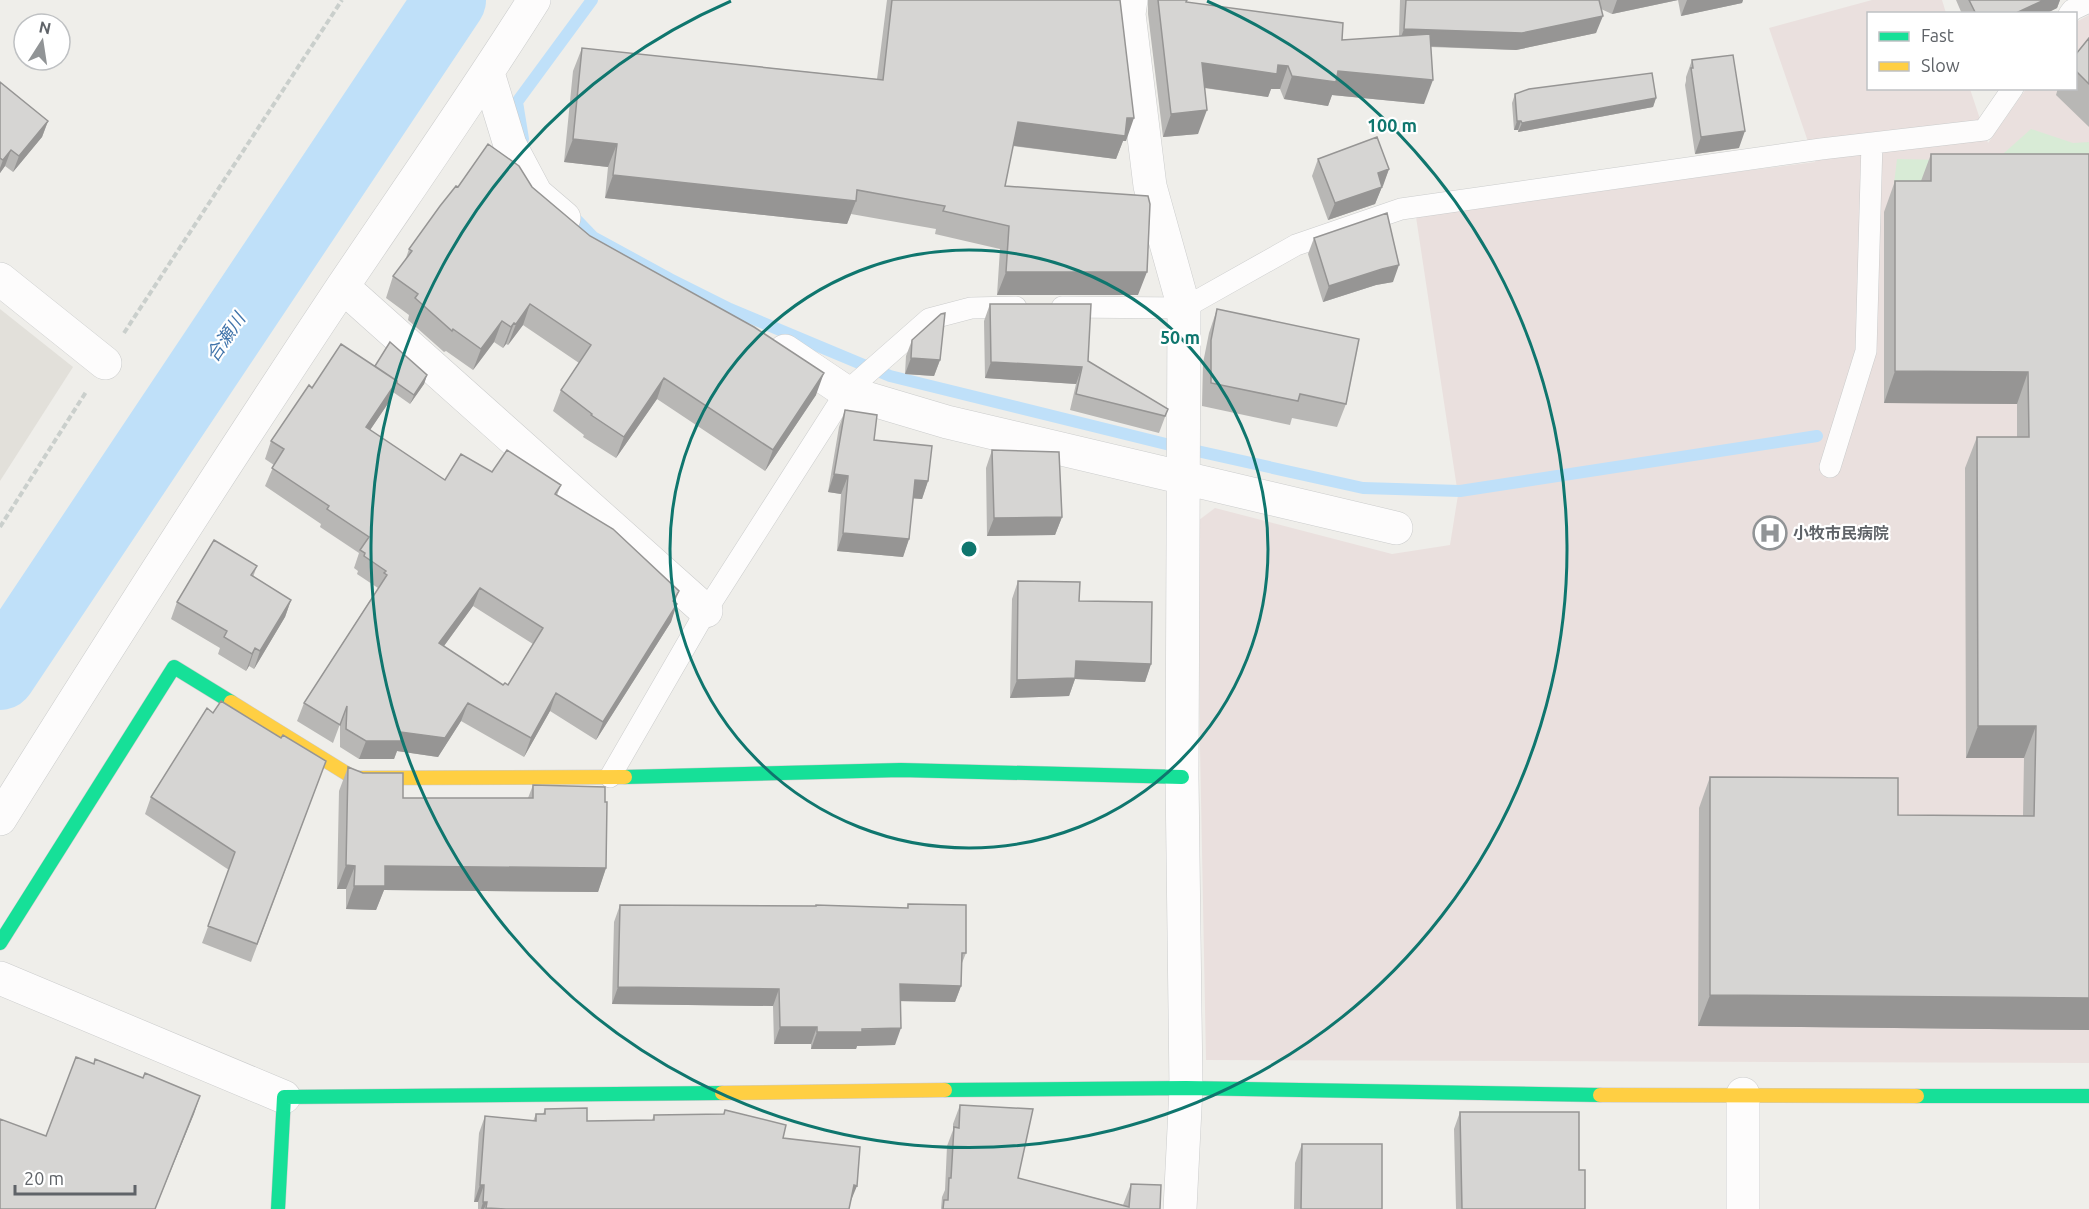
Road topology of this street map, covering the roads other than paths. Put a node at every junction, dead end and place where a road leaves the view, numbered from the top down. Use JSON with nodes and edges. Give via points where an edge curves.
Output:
{"nodes":[{"id":1,"x":534,"y":0,"type":"edge"},
{"id":2,"x":1131,"y":0,"type":"edge"},
{"id":3,"x":2089,"y":2,"type":"edge"},
{"id":4,"x":2070,"y":12,"type":"edge"},
{"id":5,"x":488,"y":73,"type":"junction"},
{"id":6,"x":2012,"y":90,"type":"edge"},
{"id":7,"x":1872,"y":143,"type":"junction"},
{"id":8,"x":584,"y":234,"type":"edge"},
{"id":9,"x":0,"y":279,"type":"edge"},
{"id":10,"x":343,"y":287,"type":"junction"},
{"id":11,"x":1184,"y":308,"type":"junction"},
{"id":12,"x":756,"y":332,"type":"edge"},
{"id":13,"x":105,"y":363,"type":"road end"},
{"id":14,"x":846,"y":392,"type":"junction"},
{"id":15,"x":1830,"y":467,"type":"dead end"},
{"id":16,"x":1182,"y":476,"type":"junction"},
{"id":17,"x":1396,"y":528,"type":"dead end"},
{"id":18,"x":706,"y":611,"type":"junction"},
{"id":19,"x":610,"y":777,"type":"junction"},
{"id":20,"x":1182,"y":777,"type":"junction"},
{"id":21,"x":0,"y":819,"type":"edge"},
{"id":22,"x":0,"y":943,"type":"edge"},
{"id":23,"x":0,"y":978,"type":"edge"},
{"id":24,"x":1186,"y":1088,"type":"junction"},
{"id":25,"x":1743,"y":1094,"type":"junction"},
{"id":26,"x":2089,"y":1096,"type":"edge"},
{"id":27,"x":284,"y":1097,"type":"junction"},
{"id":28,"x":278,"y":1209,"type":"edge"},
{"id":29,"x":1179,"y":1209,"type":"edge"},
{"id":30,"x":1743,"y":1209,"type":"edge"}],
"edges":[{"from":1,"to":5,"type":"street"},
{"from":2,"to":11,"type":"street","via":[[1129,14],[1150,186]]},
{"from":3,"to":4,"type":"lane"},
{"from":5,"to":8,"type":"street","via":[[510,145],[536,194]]},
{"from":5,"to":10,"type":"street"},
{"from":6,"to":7,"type":"lane","via":[[1984,130]]},
{"from":7,"to":11,"type":"lane","via":[[1401,208],[1296,245]]},
{"from":7,"to":15,"type":"lane","via":[[1866,351]]},
{"from":9,"to":13,"type":"street"},
{"from":10,"to":18,"type":"street"},
{"from":10,"to":21,"type":"street"},
{"from":11,"to":14,"type":"lane","via":[[971,308],[929,319]]},
{"from":11,"to":16,"type":"street"},
{"from":12,"to":14,"type":"street"},
{"from":14,"to":16,"type":"street","via":[[947,422]]},
{"from":14,"to":18,"type":"lane"},
{"from":16,"to":17,"type":"street"},
{"from":16,"to":20,"type":"street"},
{"from":18,"to":19,"type":"lane"},
{"from":19,"to":20,"type":"street","via":[[901,770]]},
{"from":19,"to":22,"type":"street","via":[[354,778],[174,667]]},
{"from":20,"to":24,"type":"street"},
{"from":23,"to":27,"type":"street"},
{"from":24,"to":25,"type":"street","via":[[1553,1095]]},
{"from":24,"to":27,"type":"street"},
{"from":24,"to":29,"type":"street"},
{"from":25,"to":26,"type":"street"},
{"from":25,"to":30,"type":"street"},
{"from":27,"to":28,"type":"street"}]}
